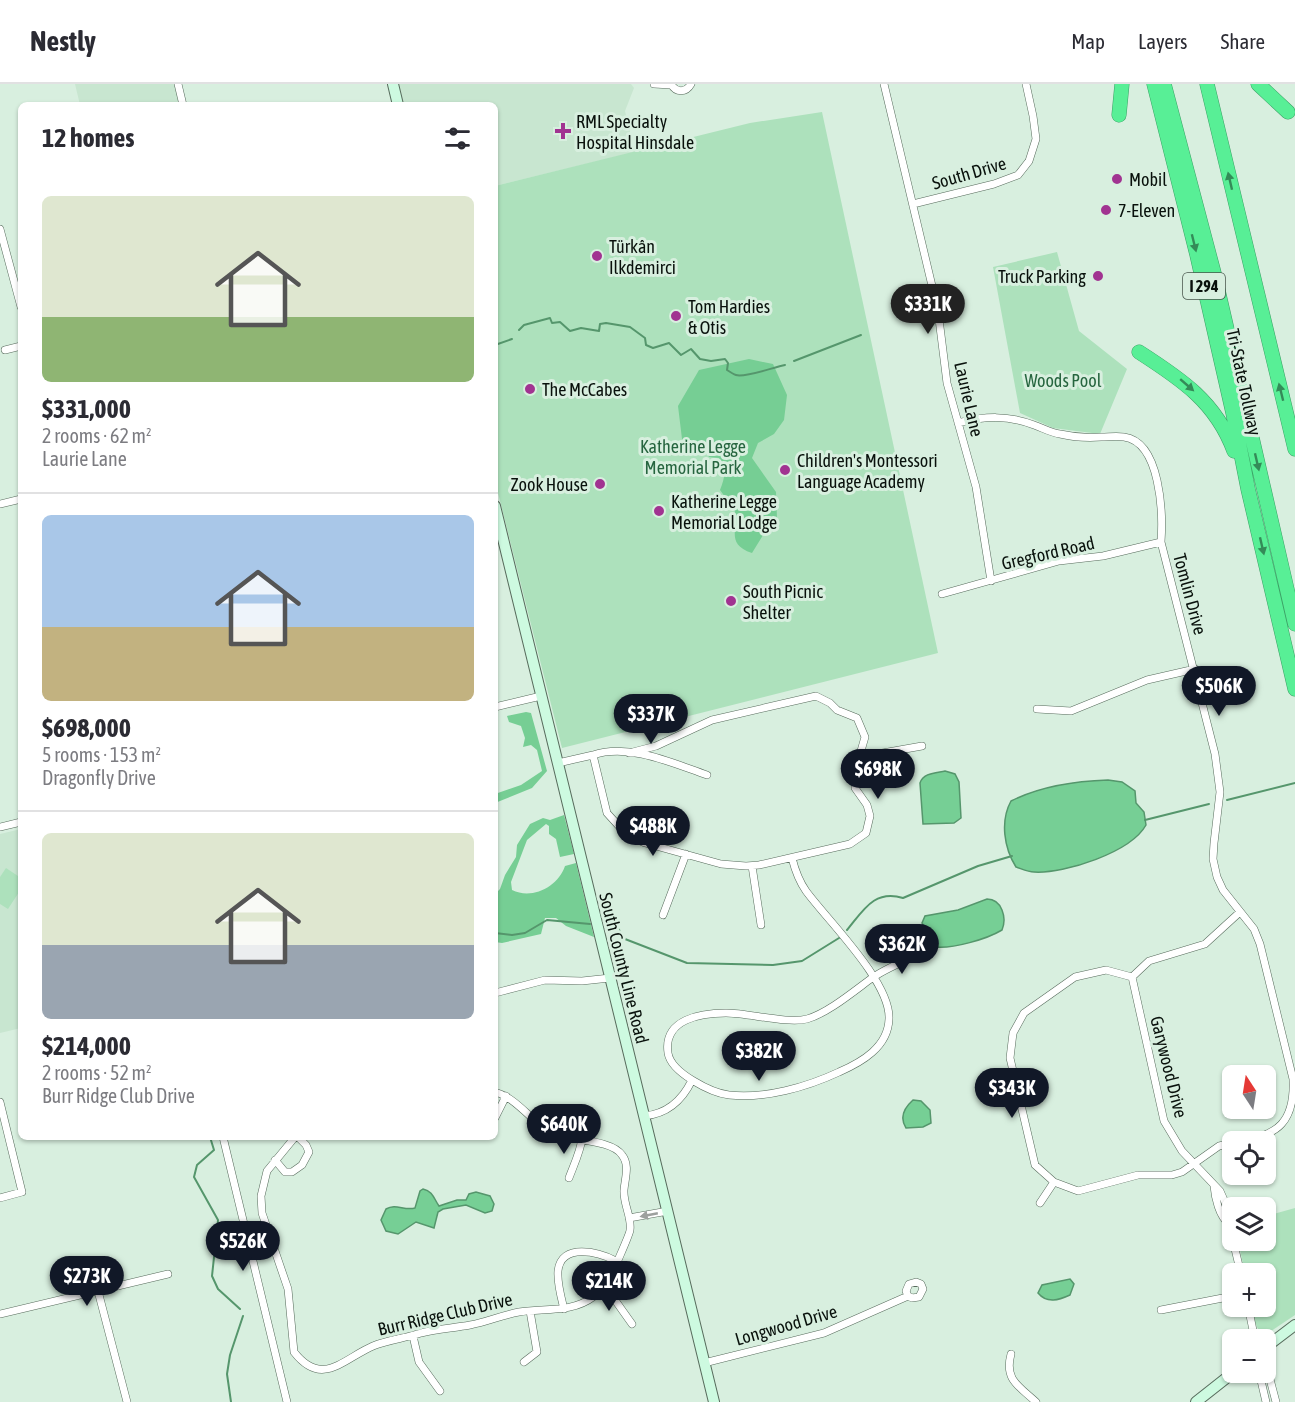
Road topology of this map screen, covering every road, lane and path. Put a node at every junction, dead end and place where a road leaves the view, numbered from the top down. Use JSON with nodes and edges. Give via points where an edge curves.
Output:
{"nodes":[{"id":1,"x":178,"y":84,"type":"edge"},
{"id":2,"x":393,"y":84,"type":"edge"},
{"id":3,"x":654,"y":84,"type":"edge"},
{"id":4,"x":671,"y":84,"type":"edge"},
{"id":5,"x":691,"y":84,"type":"edge"},
{"id":6,"x":884,"y":84,"type":"edge"},
{"id":7,"x":1026,"y":84,"type":"edge"},
{"id":8,"x":1122,"y":84,"type":"edge"},
{"id":9,"x":1154,"y":84,"type":"edge"},
{"id":10,"x":1164,"y":84,"type":"edge"},
{"id":11,"x":1207,"y":84,"type":"edge"},
{"id":12,"x":1258,"y":84,"type":"edge"},
{"id":13,"x":182,"y":102,"type":"edge"},
{"id":14,"x":397,"y":102,"type":"edge"},
{"id":15,"x":1288,"y":112,"type":"dead end"},
{"id":16,"x":1119,"y":115,"type":"dead end"},
{"id":17,"x":913,"y":204,"type":"junction"},
{"id":18,"x":1,"y":234,"type":"edge"},
{"id":19,"x":18,"y":294,"type":"edge"},
{"id":20,"x":18,"y":347,"type":"edge"},
{"id":21,"x":5,"y":350,"type":"dead end"},
{"id":22,"x":1139,"y":352,"type":"dead end"},
{"id":23,"x":958,"y":423,"type":"junction"},
{"id":24,"x":1295,"y":449,"type":"edge"},
{"id":25,"x":1248,"y":489,"type":"junction"},
{"id":26,"x":18,"y":501,"type":"edge"},
{"id":27,"x":0,"y":504,"type":"edge"},
{"id":28,"x":1161,"y":542,"type":"junction"},
{"id":29,"x":499,"y":543,"type":"edge"},
{"id":30,"x":991,"y":581,"type":"junction"},
{"id":31,"x":942,"y":594,"type":"dead end"},
{"id":32,"x":1295,"y":624,"type":"edge"},
{"id":33,"x":1195,"y":669,"type":"junction"},
{"id":34,"x":1295,"y":689,"type":"edge"},
{"id":35,"x":541,"y":696,"type":"junction"},
{"id":36,"x":498,"y":706,"type":"edge"},
{"id":37,"x":1036,"y":709,"type":"dead end"},
{"id":38,"x":656,"y":746,"type":"junction"},
{"id":39,"x":922,"y":746,"type":"dead end"},
{"id":40,"x":628,"y":753,"type":"junction"},
{"id":41,"x":593,"y":755,"type":"junction"},
{"id":42,"x":860,"y":757,"type":"junction"},
{"id":43,"x":661,"y":760,"type":"junction"},
{"id":44,"x":558,"y":763,"type":"junction"},
{"id":45,"x":708,"y":775,"type":"dead end"},
{"id":46,"x":18,"y":823,"type":"edge"},
{"id":47,"x":0,"y":827,"type":"edge"},
{"id":48,"x":686,"y":854,"type":"junction"},
{"id":49,"x":792,"y":858,"type":"junction"},
{"id":50,"x":752,"y":866,"type":"junction"},
{"id":51,"x":1240,"y":912,"type":"junction"},
{"id":52,"x":663,"y":915,"type":"dead end"},
{"id":53,"x":760,"y":925,"type":"dead end"},
{"id":54,"x":921,"y":954,"type":"dead end"},
{"id":55,"x":1134,"y":974,"type":"junction"},
{"id":56,"x":873,"y":977,"type":"junction"},
{"id":57,"x":610,"y":978,"type":"junction"},
{"id":58,"x":498,"y":992,"type":"edge"},
{"id":59,"x":692,"y":1080,"type":"junction"},
{"id":60,"x":498,"y":1093,"type":"edge"},
{"id":61,"x":506,"y":1096,"type":"junction"},
{"id":62,"x":0,"y":1102,"type":"edge"},
{"id":63,"x":498,"y":1112,"type":"edge"},
{"id":64,"x":644,"y":1116,"type":"junction"},
{"id":65,"x":547,"y":1130,"type":"junction"},
{"id":66,"x":1272,"y":1131,"type":"edge"},
{"id":67,"x":224,"y":1140,"type":"edge"},
{"id":68,"x":294,"y":1140,"type":"edge"},
{"id":69,"x":300,"y":1140,"type":"edge"},
{"id":70,"x":581,"y":1140,"type":"junction"},
{"id":71,"x":1222,"y":1145,"type":"edge"},
{"id":72,"x":275,"y":1160,"type":"junction"},
{"id":73,"x":1195,"y":1164,"type":"junction"},
{"id":74,"x":570,"y":1178,"type":"dead end"},
{"id":75,"x":1054,"y":1182,"type":"junction"},
{"id":76,"x":0,"y":1198,"type":"edge"},
{"id":77,"x":1040,"y":1203,"type":"dead end"},
{"id":78,"x":668,"y":1211,"type":"junction"},
{"id":79,"x":629,"y":1218,"type":"junction"},
{"id":80,"x":616,"y":1261,"type":"junction"},
{"id":81,"x":1238,"y":1263,"type":"edge"},
{"id":82,"x":168,"y":1274,"type":"dead end"},
{"id":83,"x":604,"y":1286,"type":"junction"},
{"id":84,"x":98,"y":1291,"type":"junction"},
{"id":85,"x":908,"y":1296,"type":"dead end"},
{"id":86,"x":1222,"y":1298,"type":"edge"},
{"id":87,"x":564,"y":1309,"type":"junction"},
{"id":88,"x":1161,"y":1310,"type":"dead end"},
{"id":89,"x":530,"y":1311,"type":"junction"},
{"id":90,"x":0,"y":1314,"type":"edge"},
{"id":91,"x":632,"y":1324,"type":"dead end"},
{"id":92,"x":1295,"y":1325,"type":"edge"},
{"id":93,"x":412,"y":1336,"type":"junction"},
{"id":94,"x":1276,"y":1339,"type":"edge"},
{"id":95,"x":1011,"y":1354,"type":"dead end"},
{"id":96,"x":524,"y":1362,"type":"dead end"},
{"id":97,"x":704,"y":1363,"type":"junction"},
{"id":98,"x":1222,"y":1381,"type":"edge"},
{"id":99,"x":1262,"y":1383,"type":"edge"},
{"id":100,"x":1271,"y":1383,"type":"edge"},
{"id":101,"x":440,"y":1391,"type":"dead end"},
{"id":102,"x":127,"y":1402,"type":"edge"},
{"id":103,"x":287,"y":1402,"type":"edge"},
{"id":104,"x":714,"y":1402,"type":"edge"},
{"id":105,"x":1036,"y":1402,"type":"edge"},
{"id":106,"x":1196,"y":1402,"type":"edge"},
{"id":107,"x":1266,"y":1402,"type":"edge"},
{"id":108,"x":1276,"y":1402,"type":"edge"}],
"edges":[{"from":1,"to":13,"type":"street"},
{"from":2,"to":14,"type":"main road"},
{"from":3,"to":4,"type":"street"},
{"from":4,"to":5,"type":"street","via":[[683,91]]},
{"from":6,"to":17,"type":"street","name":"Laurie Lane"},
{"from":7,"to":17,"type":"street","name":"South Drive","via":[[1035,139],[1029,161],[1018,175]]},
{"from":8,"to":16,"type":"highway"},
{"from":9,"to":25,"type":"highway","name":"Tri-State Tollway","number":"I 294","one_way":true,"via":[[1208,301]]},
{"from":10,"to":32,"type":"highway","name":"Tri-State Tollway","number":"I 294","one_way":true,"via":[[1214,273]]},
{"from":24,"to":11,"type":"highway","name":"Tri-State Tollway","number":"I 294","one_way":true},
{"from":12,"to":15,"type":"highway"},
{"from":17,"to":23,"type":"street","name":"Laurie Lane"},
{"from":18,"to":19,"type":"street"},
{"from":20,"to":21,"type":"street"},
{"from":22,"to":25,"type":"highway","one_way":true,"via":[[1179,377],[1201,397],[1227,432]]},
{"from":23,"to":28,"type":"street","name":"Tomlin Drive","via":[[980,417],[1008,417],[1058,434],[1126,437],[1141,444],[1148,453],[1159,494]]},
{"from":23,"to":30,"type":"street","name":"Laurie Lane","via":[[976,487]]},
{"from":25,"to":34,"type":"highway","name":"Tri-State Tollway","number":"I 294","one_way":true},
{"from":26,"to":27,"type":"street"},
{"from":28,"to":30,"type":"street","name":"Gregford Road","via":[[1104,556],[1059,561]]},
{"from":28,"to":33,"type":"street","name":"Tomlin Drive"},
{"from":29,"to":35,"type":"main road","name":"South County Line Road"},
{"from":30,"to":31,"type":"street","name":"Gregford Road"},
{"from":33,"to":37,"type":"street","via":[[1147,680],[1071,711]]},
{"from":33,"to":51,"type":"street","name":"Tomlin Drive","via":[[1220,792],[1214,859],[1223,890]]},
{"from":35,"to":36,"type":"street"},
{"from":35,"to":44,"type":"main road","name":"South County Line Road"},
{"from":38,"to":40,"type":"street"},
{"from":38,"to":42,"type":"street","via":[[712,720],[816,696],[857,718],[865,737]]},
{"from":38,"to":43,"type":"street"},
{"from":39,"to":42,"type":"street"},
{"from":40,"to":41,"type":"street","via":[[607,751]]},
{"from":40,"to":43,"type":"street"},
{"from":41,"to":44,"type":"street"},
{"from":41,"to":48,"type":"street","via":[[607,813],[618,826],[645,843]]},
{"from":42,"to":49,"type":"street","via":[[855,788],[870,816],[866,833],[850,844]]},
{"from":43,"to":45,"type":"street"},
{"from":44,"to":57,"type":"main road","name":"South County Line Road"},
{"from":46,"to":47,"type":"street"},
{"from":48,"to":50,"type":"street"},
{"from":48,"to":52,"type":"street"},
{"from":49,"to":50,"type":"street"},
{"from":49,"to":56,"type":"street","via":[[806,891]]},
{"from":50,"to":53,"type":"street"},
{"from":51,"to":55,"type":"street","via":[[1204,944],[1149,962]]},
{"from":51,"to":66,"type":"street","name":"Tomlin Drive","via":[[1254,929],[1264,956],[1294,1091],[1291,1114]]},
{"from":54,"to":56,"type":"street"},
{"from":55,"to":73,"type":"street","name":"Garywood Drive","via":[[1164,1121]]},
{"from":55,"to":75,"type":"street","via":[[1106,970],[1075,977],[1024,1013],[1014,1033],[1010,1058],[1035,1165]]},
{"from":56,"to":59,"type":"street","via":[[890,1016],[888,1028],[873,1053],[850,1068],[807,1084],[751,1095],[728,1095]]},
{"from":56,"to":59,"type":"street","via":[[838,1003],[807,1019],[731,1013],[690,1018],[675,1028],[669,1038],[668,1054],[672,1063]]},
{"from":57,"to":58,"type":"street","via":[[545,980]]},
{"from":57,"to":64,"type":"main road","name":"South County Line Road"},
{"from":59,"to":64,"type":"street","via":[[672,1107]]},
{"from":60,"to":61,"type":"street","name":"Burr Ridge Club Drive"},
{"from":61,"to":63,"type":"street"},
{"from":61,"to":65,"type":"street","name":"Burr Ridge Club Drive"},
{"from":62,"to":76,"type":"street","via":[[22,1192]]},
{"from":64,"to":78,"type":"main road","name":"South County Line Road"},
{"from":65,"to":70,"type":"street","name":"Burr Ridge Club Drive"},
{"from":65,"to":70,"type":"street","via":[[557,1117],[576,1117],[582,1124]]},
{"from":67,"to":103,"type":"street"},
{"from":68,"to":72,"type":"street","name":"Burr Ridge Club Drive"},
{"from":69,"to":72,"type":"street","name":"Burr Ridge Club Drive","via":[[309,1152],[302,1165],[285,1172]]},
{"from":70,"to":74,"type":"street"},
{"from":70,"to":79,"type":"street","name":"Burr Ridge Club Drive","via":[[613,1147],[626,1161],[624,1193]]},
{"from":71,"to":73,"type":"street"},
{"from":72,"to":93,"type":"street","name":"Burr Ridge Club Drive","via":[[262,1188],[262,1213],[287,1282],[294,1352],[308,1365],[328,1370],[382,1343]]},
{"from":73,"to":75,"type":"street","via":[[1182,1173],[1138,1175],[1078,1191]]},
{"from":73,"to":81,"type":"street","name":"Garywood Drive","via":[[1214,1186]]},
{"from":75,"to":77,"type":"street"},
{"from":78,"to":79,"type":"street","one_way":true},
{"from":78,"to":97,"type":"main road","name":"South County Line Road"},
{"from":79,"to":80,"type":"street","name":"Burr Ridge Club Drive","via":[[630,1232]]},
{"from":80,"to":83,"type":"street","name":"Burr Ridge Club Drive"},
{"from":80,"to":87,"type":"street","via":[[589,1251],[572,1254],[560,1262],[558,1278]]},
{"from":82,"to":84,"type":"street"},
{"from":83,"to":87,"type":"street","name":"Burr Ridge Club Drive","via":[[592,1298]]},
{"from":83,"to":91,"type":"street"},
{"from":84,"to":90,"type":"street"},
{"from":84,"to":102,"type":"street"},
{"from":85,"to":97,"type":"street","name":"Longwood Drive","via":[[824,1333]]},
{"from":86,"to":88,"type":"street"},
{"from":87,"to":89,"type":"street","name":"Burr Ridge Club Drive"},
{"from":89,"to":93,"type":"street","name":"Burr Ridge Club Drive"},
{"from":89,"to":96,"type":"street","via":[[537,1352]]},
{"from":92,"to":94,"type":"main road"},
{"from":93,"to":101,"type":"street","via":[[419,1362]]},
{"from":95,"to":105,"type":"street","via":[[1010,1376]]},
{"from":97,"to":104,"type":"main road","name":"South County Line Road"},
{"from":98,"to":106,"type":"main road"},
{"from":99,"to":107,"type":"street"},
{"from":100,"to":108,"type":"street"}]}
